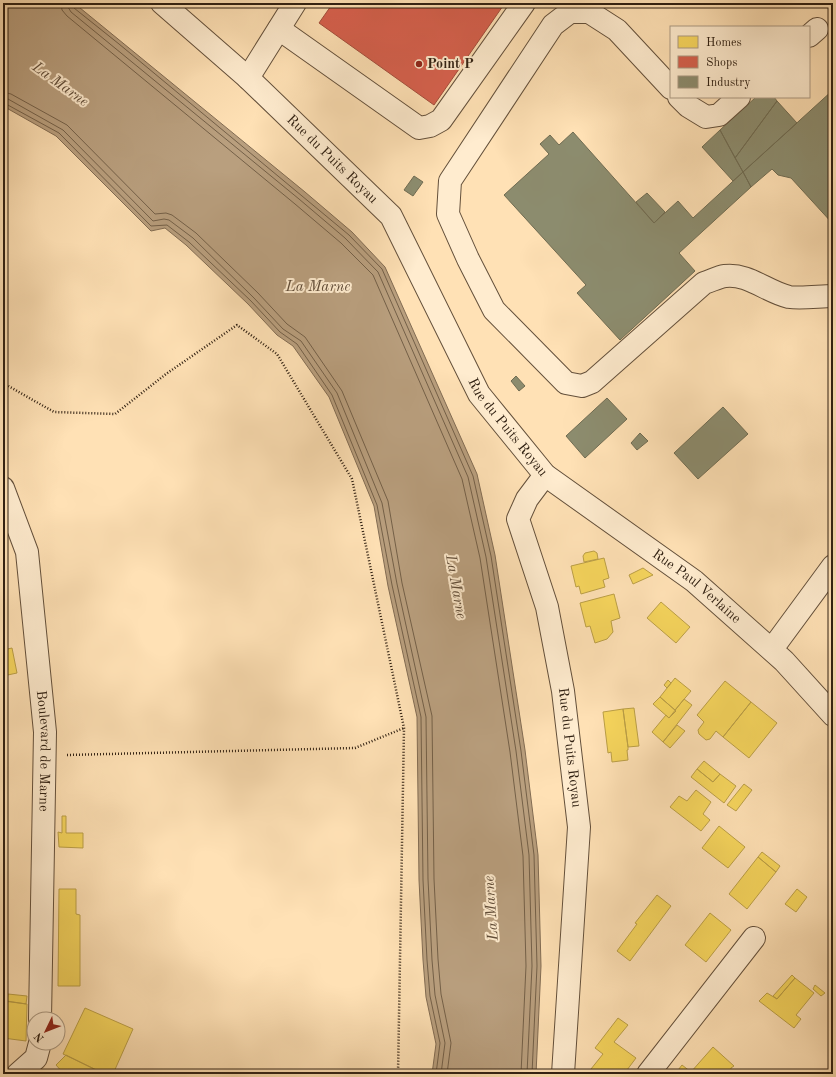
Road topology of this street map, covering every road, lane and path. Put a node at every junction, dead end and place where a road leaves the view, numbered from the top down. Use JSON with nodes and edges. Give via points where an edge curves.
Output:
{"nodes":[{"id":1,"x":162,"y":3,"type":"edge"},
{"id":2,"x":295,"y":3,"type":"edge"},
{"id":3,"x":524,"y":3,"type":"edge"},
{"id":4,"x":279,"y":29,"type":"junction"},
{"id":5,"x":248,"y":78,"type":"junction"},
{"id":6,"x":670,"y":87,"type":"edge"},
{"id":7,"x":680,"y":98,"type":"edge"},
{"id":8,"x":738,"y":98,"type":"edge"},
{"id":9,"x":833,"y":296,"type":"edge"},
{"id":10,"x":3,"y":383,"type":"edge"},
{"id":11,"x":545,"y":475,"type":"junction"},
{"id":12,"x":3,"y":488,"type":"edge"},
{"id":13,"x":833,"y":566,"type":"edge"},
{"id":14,"x":772,"y":649,"type":"junction"},
{"id":15,"x":833,"y":715,"type":"edge"},
{"id":16,"x":404,"y":728,"type":"junction"},
{"id":17,"x":45,"y":756,"type":"junction"},
{"id":18,"x":754,"y":938,"type":"dead end"},
{"id":19,"x":40,"y":1011,"type":"edge"},
{"id":20,"x":38,"y":1051,"type":"edge"},
{"id":21,"x":18,"y":1074,"type":"edge"},
{"id":22,"x":398,"y":1074,"type":"edge"},
{"id":23,"x":563,"y":1074,"type":"edge"},
{"id":24,"x":648,"y":1074,"type":"edge"}],
"edges":[{"from":1,"to":5,"type":"street","name":"Rue du Puits Royau"},
{"from":2,"to":4,"type":"street"},
{"from":3,"to":4,"type":"street","via":[[441,120],[420,128]]},
{"from":4,"to":5,"type":"street"},
{"from":5,"to":11,"type":"street","name":"Rue du Puits Royau","via":[[391,216],[479,394]]},
{"from":6,"to":9,"type":"street","via":[[617,30],[589,12],[570,12],[553,25],[450,181],[448,214],[494,310],[566,383],[582,386],[592,382],[704,283],[724,276],[735,276],[777,294],[792,297]]},
{"from":7,"to":8,"type":"street","via":[[706,117],[719,115]]},
{"from":10,"to":16,"type":"path","via":[[54,412],[115,414],[166,374],[236,326],[277,354],[352,479]]},
{"from":11,"to":14,"type":"street","name":"Rue Paul Verlaine","via":[[694,581]]},
{"from":11,"to":23,"type":"street","name":"Rue du Puits Royau","via":[[527,499],[518,519],[548,615],[563,691],[579,827]]},
{"from":12,"to":17,"type":"street","name":"Boulevard de Marne","via":[[27,552],[45,732]]},
{"from":13,"to":14,"type":"street"},
{"from":14,"to":15,"type":"street","name":"Rue Paul Verlaine"},
{"from":16,"to":17,"type":"path","via":[[355,748]]},
{"from":16,"to":22,"type":"path"},
{"from":17,"to":19,"type":"street","name":"Boulevard de Marne"},
{"from":18,"to":24,"type":"street"},
{"from":20,"to":21,"type":"street","via":[[36,1058]]}]}
